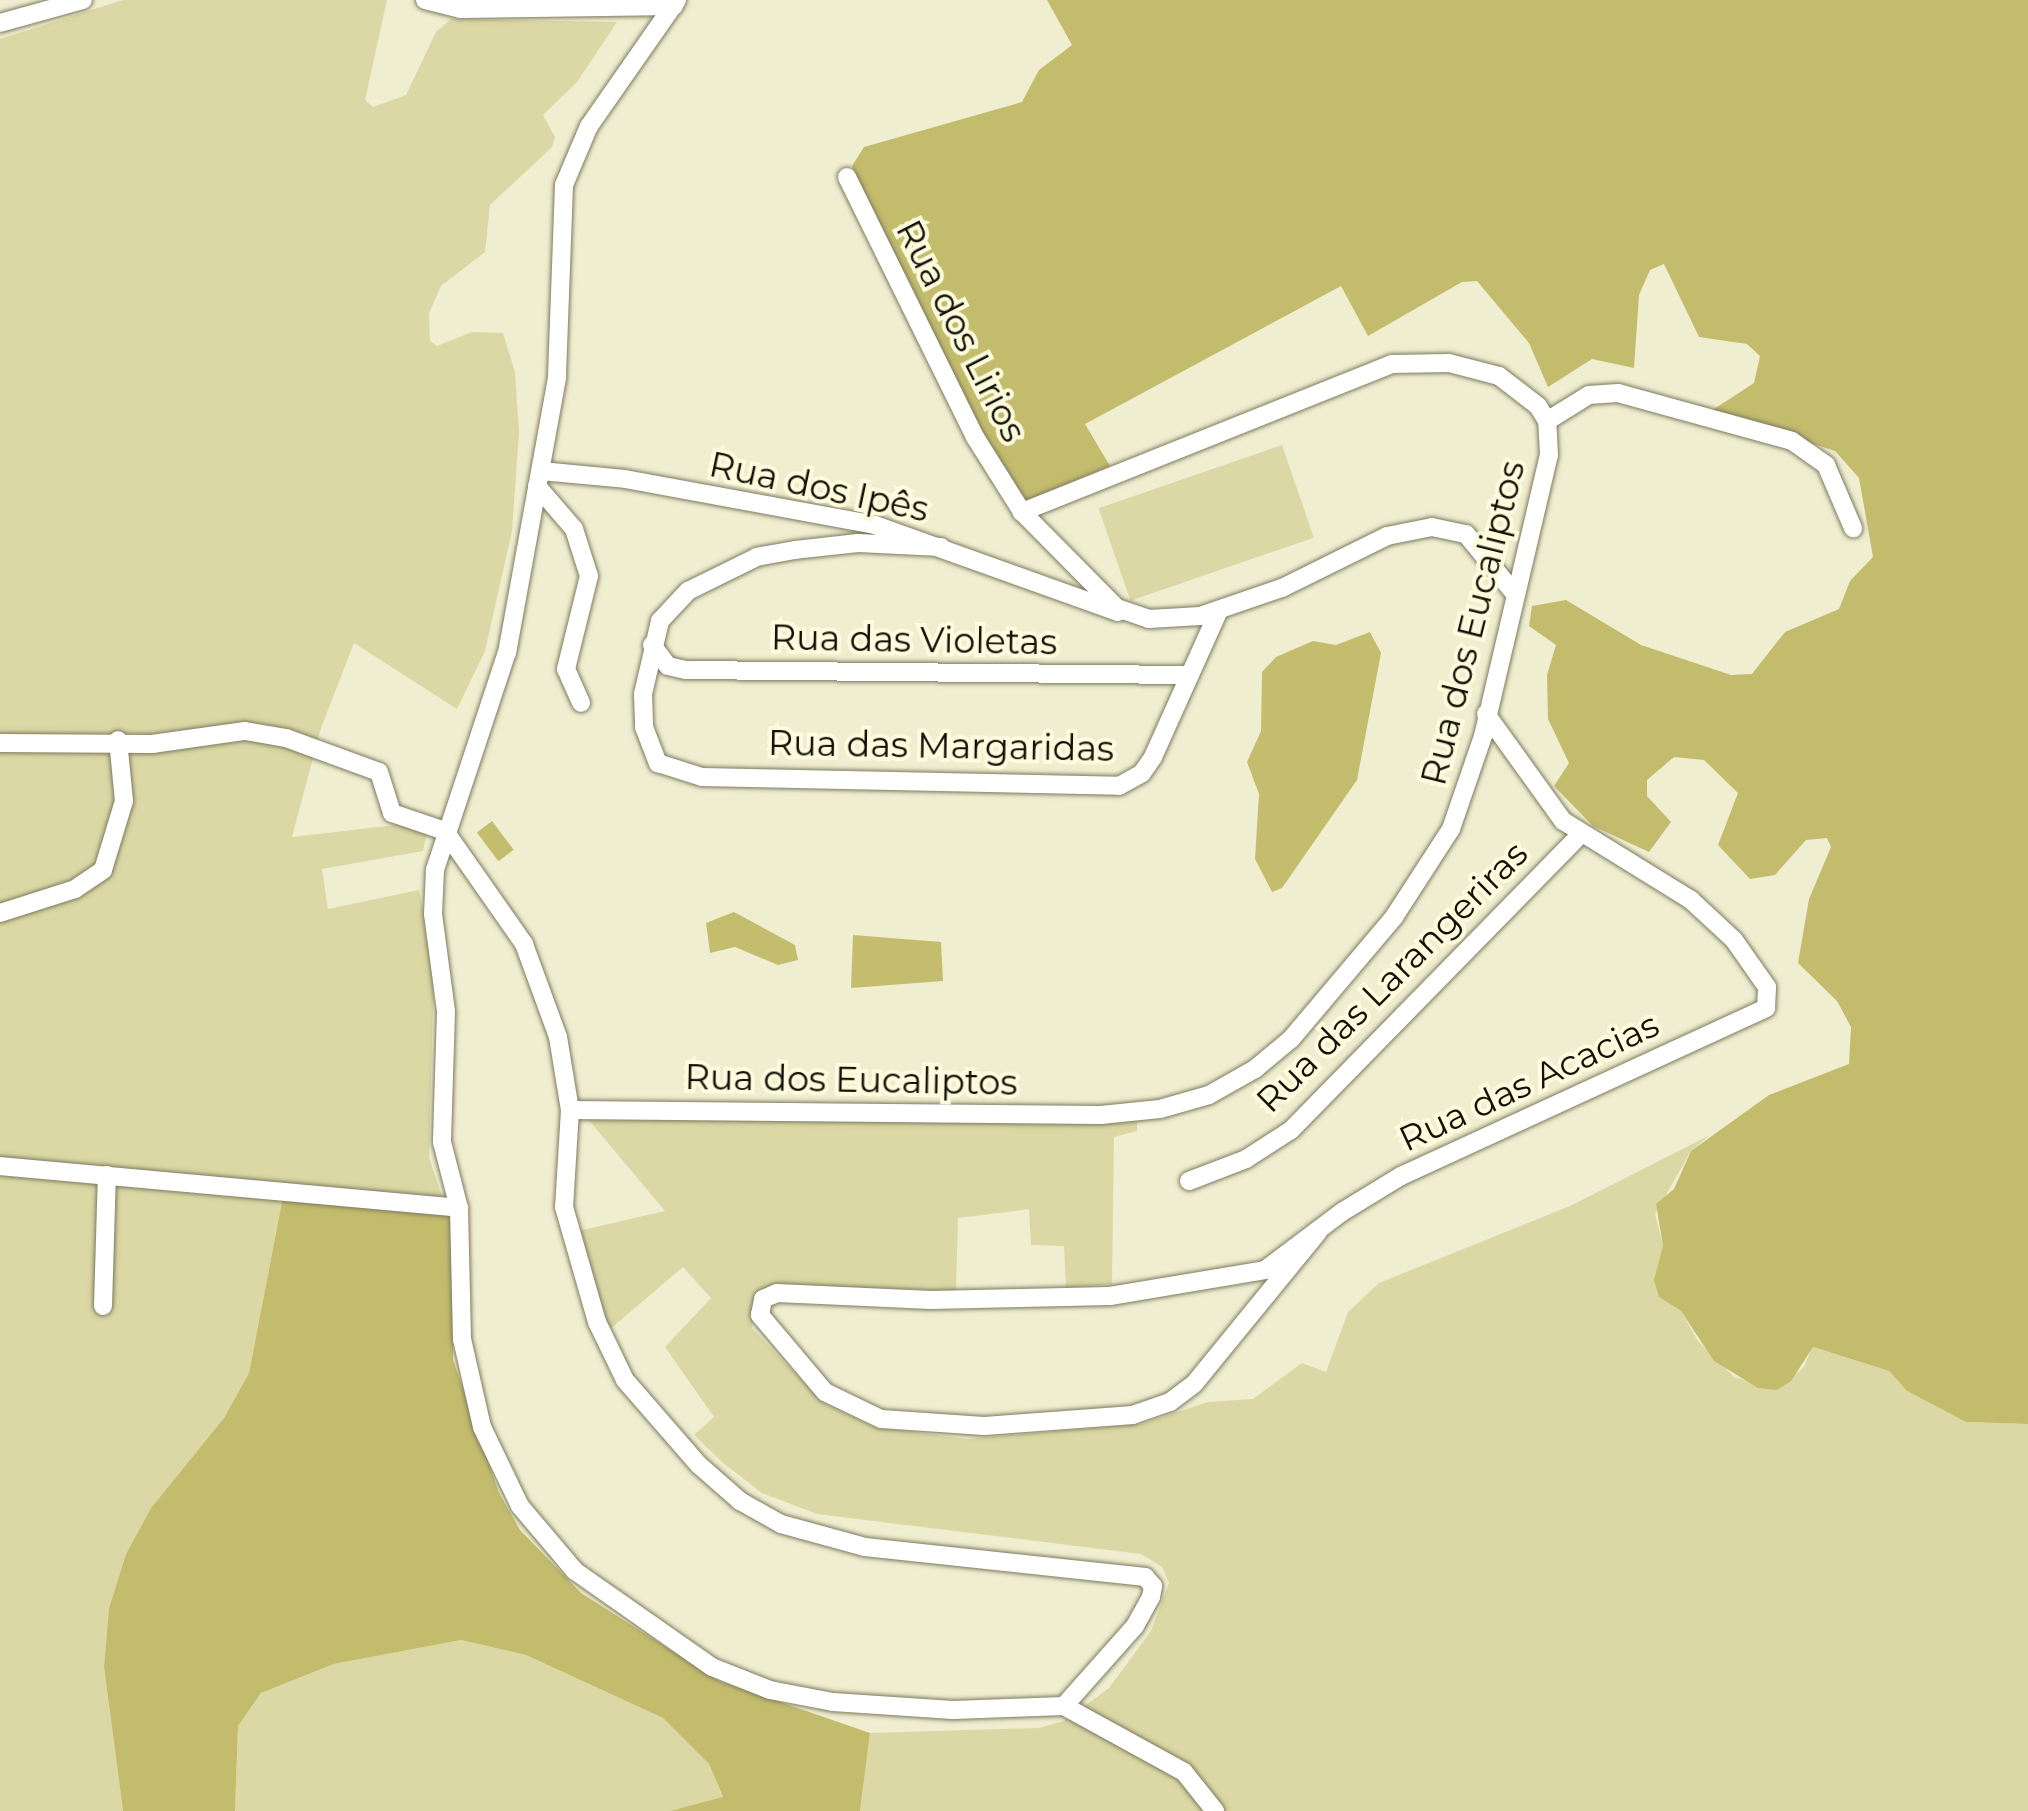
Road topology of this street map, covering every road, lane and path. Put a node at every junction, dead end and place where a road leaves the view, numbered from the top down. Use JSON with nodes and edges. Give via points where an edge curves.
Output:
{"nodes":[{"id":1,"x":83,"y":0,"type":"edge"},
{"id":2,"x":425,"y":0,"type":"edge"},
{"id":3,"x":676,"y":3,"type":"edge"},
{"id":4,"x":0,"y":23,"type":"edge"},
{"id":5,"x":847,"y":176,"type":"dead end"},
{"id":6,"x":1547,"y":421,"type":"junction"},
{"id":7,"x":539,"y":479,"type":"junction"},
{"id":8,"x":1022,"y":512,"type":"junction"},
{"id":9,"x":1853,"y":528,"type":"dead end"},
{"id":10,"x":941,"y":547,"type":"junction"},
{"id":11,"x":1515,"y":594,"type":"junction"},
{"id":12,"x":1219,"y":610,"type":"junction"},
{"id":13,"x":1133,"y":617,"type":"junction"},
{"id":14,"x":652,"y":645,"type":"junction"},
{"id":15,"x":1187,"y":675,"type":"junction"},
{"id":16,"x":581,"y":703,"type":"dead end"},
{"id":17,"x":1486,"y":714,"type":"junction"},
{"id":18,"x":118,"y":740,"type":"junction"},
{"id":19,"x":0,"y":743,"type":"edge"},
{"id":20,"x":445,"y":831,"type":"junction"},
{"id":21,"x":1580,"y":835,"type":"junction"},
{"id":22,"x":0,"y":913,"type":"edge"},
{"id":23,"x":570,"y":1110,"type":"junction"},
{"id":24,"x":0,"y":1166,"type":"edge"},
{"id":25,"x":108,"y":1174,"type":"junction"},
{"id":26,"x":1190,"y":1181,"type":"dead end"},
{"id":27,"x":459,"y":1208,"type":"junction"},
{"id":28,"x":1318,"y":1232,"type":"junction"},
{"id":29,"x":103,"y":1306,"type":"dead end"},
{"id":30,"x":1064,"y":1706,"type":"junction"},
{"id":31,"x":1215,"y":1811,"type":"edge"}],
"edges":[{"from":1,"to":4,"type":"street"},
{"from":2,"to":3,"type":"street","via":[[462,9]]},
{"from":3,"to":7,"type":"street","via":[[589,126],[564,185],[557,378]]},
{"from":5,"to":8,"type":"street","name":"Rua dos Lirios","via":[[936,368]]},
{"from":6,"to":8,"type":"street","name":"Rua dos Eucaliptos","via":[[1498,376],[1415,360],[1355,377]]},
{"from":6,"to":9,"type":"street","via":[[1589,395],[1618,393],[1792,441],[1826,465]]},
{"from":6,"to":11,"type":"street","name":"Rua dos Eucaliptos","via":[[1549,455]]},
{"from":7,"to":10,"type":"street","name":"Rua dos Ipês","via":[[625,479],[874,525]]},
{"from":7,"to":16,"type":"street","via":[[567,518],[589,576],[566,670]]},
{"from":7,"to":20,"type":"street","via":[[507,652]]},
{"from":8,"to":13,"type":"street","name":"Rua dos Lirios","via":[[1092,588]]},
{"from":10,"to":13,"type":"street","name":"Rua dos Ipês"},
{"from":10,"to":14,"type":"street","via":[[858,543],[757,558],[688,591],[660,621]]},
{"from":11,"to":12,"type":"street","name":"Rua dos Ipês","via":[[1466,534],[1432,527],[1387,536],[1336,565]]},
{"from":11,"to":17,"type":"street","name":"Rua dos Eucaliptos"},
{"from":12,"to":13,"type":"street","name":"Rua dos Ipês","via":[[1168,620]]},
{"from":12,"to":15,"type":"street","name":"Rua das Margaridas"},
{"from":14,"to":15,"type":"street","name":"Rua das Violetas","via":[[668,666],[686,670]]},
{"from":14,"to":15,"type":"street","name":"Rua das Margaridas","via":[[643,694],[652,752],[658,763],[682,774],[1119,786],[1142,774],[1153,758]]},
{"from":17,"to":21,"type":"street","via":[[1544,800]]},
{"from":17,"to":23,"type":"street","name":"Rua dos Eucaliptos","via":[[1451,828],[1394,917],[1290,1039],[1209,1095],[1101,1115]]},
{"from":18,"to":19,"type":"street"},
{"from":18,"to":20,"type":"street","via":[[152,744],[244,731],[286,738],[378,772],[392,813]]},
{"from":18,"to":22,"type":"street","via":[[124,802],[104,870],[75,890]]},
{"from":20,"to":23,"type":"street","via":[[524,944],[558,1037]]},
{"from":20,"to":27,"type":"street","via":[[433,914],[446,1012],[442,1142]]},
{"from":21,"to":26,"type":"street","name":"Rua das Larangeriras","via":[[1291,1130],[1246,1159]]},
{"from":21,"to":28,"type":"street","name":"Rua das Acacias","via":[[1714,919],[1764,981],[1770,1000],[1747,1020],[1401,1176]]},
{"from":23,"to":30,"type":"street","via":[[564,1207],[597,1322],[625,1380],[661,1426],[740,1501],[781,1524],[865,1547],[1122,1570],[1153,1586],[1135,1626]]},
{"from":24,"to":25,"type":"street"},
{"from":25,"to":27,"type":"street"},
{"from":25,"to":29,"type":"street"},
{"from":27,"to":30,"type":"street","via":[[462,1338],[482,1428],[520,1506],[576,1571],[712,1666],[770,1690],[953,1710]]},
{"from":28,"to":28,"type":"street","name":"Rua das Acacias","via":[[1265,1270],[1204,1285],[1051,1298],[777,1293],[763,1298],[760,1315],[826,1392],[881,1418],[984,1426],[1132,1415],[1170,1402],[1194,1384]]},
{"from":30,"to":31,"type":"street","via":[[1184,1772]]}]}
